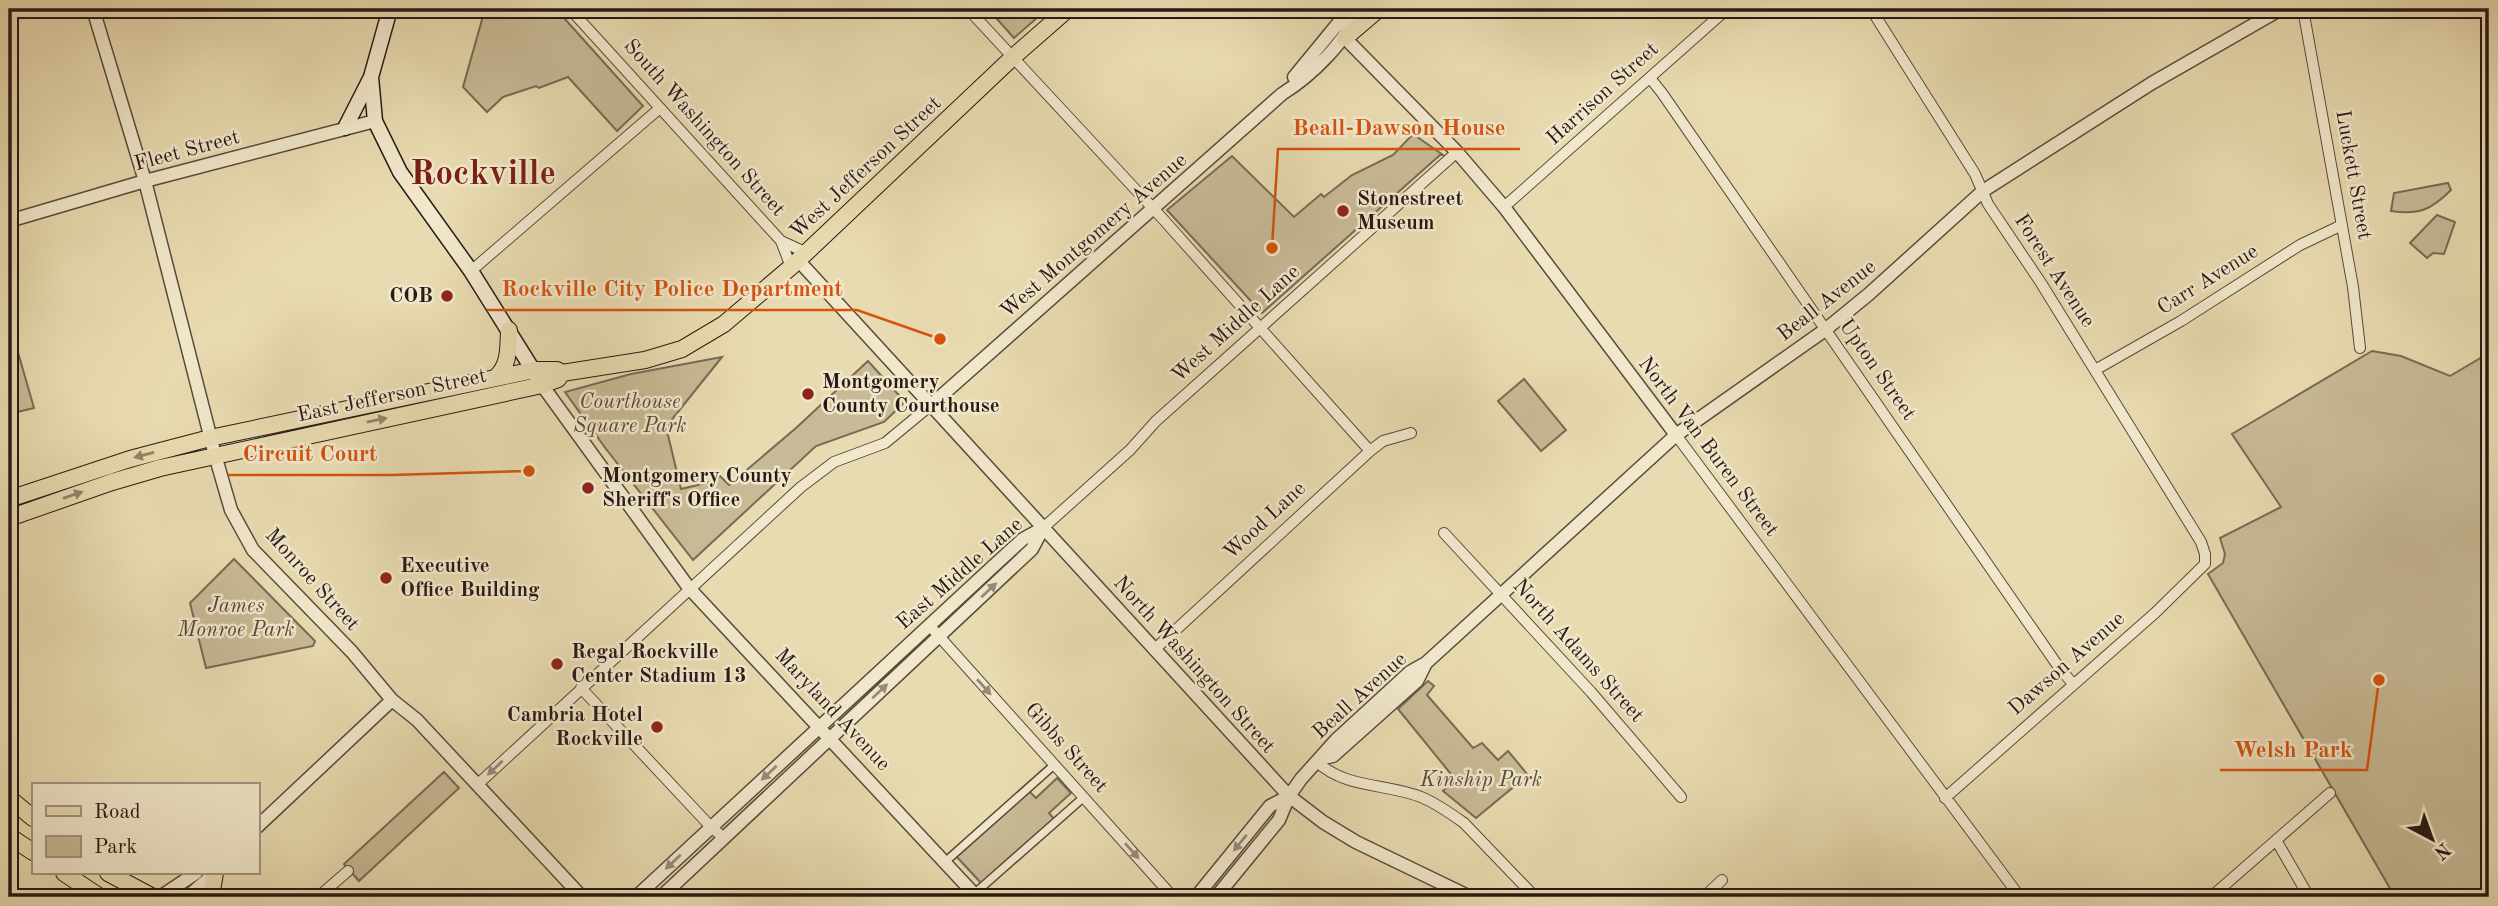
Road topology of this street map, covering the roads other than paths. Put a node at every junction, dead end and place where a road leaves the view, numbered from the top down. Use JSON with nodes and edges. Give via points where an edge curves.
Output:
{"nodes":[{"id":1,"x":93,"y":9,"type":"edge"},
{"id":2,"x":390,"y":9,"type":"edge"},
{"id":3,"x":570,"y":9,"type":"edge"},
{"id":4,"x":968,"y":9,"type":"edge"},
{"id":5,"x":1068,"y":9,"type":"edge"},
{"id":6,"x":1342,"y":9,"type":"edge"},
{"id":7,"x":1356,"y":9,"type":"edge"},
{"id":8,"x":1379,"y":9,"type":"edge"},
{"id":9,"x":1727,"y":9,"type":"edge"},
{"id":10,"x":1871,"y":9,"type":"edge"},
{"id":11,"x":2281,"y":9,"type":"edge"},
{"id":12,"x":2303,"y":9,"type":"edge"},
{"id":13,"x":1345,"y":38,"type":"junction"},
{"id":14,"x":1012,"y":58,"type":"junction"},
{"id":15,"x":372,"y":77,"type":"junction"},
{"id":16,"x":1650,"y":78,"type":"junction"},
{"id":17,"x":1282,"y":94,"type":"junction"},
{"id":18,"x":660,"y":108,"type":"junction"},
{"id":19,"x":375,"y":121,"type":"junction"},
{"id":20,"x":345,"y":128,"type":"junction"},
{"id":21,"x":1457,"y":152,"type":"junction"},
{"id":22,"x":145,"y":181,"type":"junction"},
{"id":23,"x":1983,"y":191,"type":"junction"},
{"id":24,"x":1504,"y":207,"type":"junction"},
{"id":25,"x":1153,"y":210,"type":"junction"},
{"id":26,"x":9,"y":221,"type":"edge"},
{"id":27,"x":2342,"y":225,"type":"junction"},
{"id":28,"x":781,"y":241,"type":"junction"},
{"id":29,"x":798,"y":260,"type":"junction"},
{"id":30,"x":471,"y":271,"type":"junction"},
{"id":31,"x":1261,"y":329,"type":"junction"},
{"id":32,"x":509,"y":330,"type":"junction"},
{"id":33,"x":1825,"y":330,"type":"junction"},
{"id":34,"x":2360,"y":348,"type":"dead end"},
{"id":35,"x":534,"y":370,"type":"junction"},
{"id":36,"x":2095,"y":370,"type":"junction"},
{"id":37,"x":562,"y":373,"type":"junction"},
{"id":38,"x":495,"y":378,"type":"junction"},
{"id":39,"x":542,"y":385,"type":"junction"},
{"id":40,"x":931,"y":405,"type":"junction"},
{"id":41,"x":1410,"y":433,"type":"dead end"},
{"id":42,"x":1676,"y":435,"type":"junction"},
{"id":43,"x":210,"y":438,"type":"junction"},
{"id":44,"x":1370,"y":451,"type":"junction"},
{"id":45,"x":215,"y":455,"type":"junction"},
{"id":46,"x":9,"y":499,"type":"edge"},
{"id":47,"x":9,"y":518,"type":"edge"},
{"id":48,"x":1043,"y":528,"type":"junction"},
{"id":49,"x":1444,"y":533,"type":"dead end"},
{"id":50,"x":2205,"y":554,"type":"joint"},
{"id":51,"x":689,"y":588,"type":"junction"},
{"id":52,"x":1501,"y":593,"type":"junction"},
{"id":53,"x":929,"y":625,"type":"junction"},
{"id":54,"x":939,"y":636,"type":"junction"},
{"id":55,"x":1154,"y":650,"type":"junction"},
{"id":56,"x":2073,"y":684,"type":"junction"},
{"id":57,"x":581,"y":688,"type":"junction"},
{"id":58,"x":392,"y":700,"type":"junction"},
{"id":59,"x":819,"y":727,"type":"junction"},
{"id":60,"x":830,"y":738,"type":"junction"},
{"id":61,"x":1318,"y":761,"type":"junction"},
{"id":62,"x":1054,"y":765,"type":"junction"},
{"id":63,"x":477,"y":785,"type":"junction"},
{"id":64,"x":2329,"y":793,"type":"dead end"},
{"id":65,"x":1289,"y":796,"type":"junction"},
{"id":66,"x":1083,"y":797,"type":"junction"},
{"id":67,"x":1681,"y":797,"type":"dead end"},
{"id":68,"x":9,"y":798,"type":"edge"},
{"id":69,"x":1945,"y":798,"type":"junction"},
{"id":70,"x":9,"y":811,"type":"edge"},
{"id":71,"x":32,"y":817,"type":"edge"},
{"id":72,"x":32,"y":824,"type":"edge"},
{"id":73,"x":259,"y":825,"type":"edge"},
{"id":74,"x":711,"y":827,"type":"junction"},
{"id":75,"x":9,"y":836,"type":"edge"},
{"id":76,"x":724,"y":838,"type":"junction"},
{"id":77,"x":2276,"y":840,"type":"junction"},
{"id":78,"x":32,"y":851,"type":"edge"},
{"id":79,"x":945,"y":862,"type":"junction"},
{"id":80,"x":348,"y":871,"type":"dead end"},
{"id":81,"x":109,"y":874,"type":"edge"},
{"id":82,"x":194,"y":874,"type":"edge"},
{"id":83,"x":214,"y":874,"type":"edge"},
{"id":84,"x":215,"y":874,"type":"edge"},
{"id":85,"x":71,"y":877,"type":"edge"},
{"id":86,"x":1722,"y":880,"type":"dead end"},
{"id":87,"x":1522,"y":883,"type":"junction"},
{"id":88,"x":976,"y":896,"type":"edge"},
{"id":89,"x":88,"y":897,"type":"edge"},
{"id":90,"x":100,"y":897,"type":"edge"},
{"id":91,"x":153,"y":897,"type":"edge"},
{"id":92,"x":160,"y":897,"type":"edge"},
{"id":93,"x":187,"y":897,"type":"edge"},
{"id":94,"x":211,"y":897,"type":"edge"},
{"id":95,"x":318,"y":897,"type":"edge"},
{"id":96,"x":582,"y":897,"type":"edge"},
{"id":97,"x":636,"y":897,"type":"edge"},
{"id":98,"x":661,"y":897,"type":"edge"},
{"id":99,"x":1173,"y":897,"type":"edge"},
{"id":100,"x":1196,"y":897,"type":"edge"},
{"id":101,"x":1216,"y":897,"type":"edge"},
{"id":102,"x":1470,"y":897,"type":"edge"},
{"id":103,"x":1522,"y":897,"type":"edge"},
{"id":104,"x":1535,"y":897,"type":"edge"},
{"id":105,"x":1704,"y":897,"type":"edge"},
{"id":106,"x":2020,"y":897,"type":"edge"},
{"id":107,"x":2211,"y":897,"type":"edge"},
{"id":108,"x":2309,"y":897,"type":"edge"}],
"edges":[{"from":1,"to":22,"type":"street","name":"Monroe Street"},
{"from":2,"to":15,"type":"main road","name":"Maryland Avenue"},
{"from":3,"to":18,"type":"street","name":"South Washington Street"},
{"from":4,"to":14,"type":"street"},
{"from":5,"to":14,"type":"main road","name":"West Jefferson Street"},
{"from":6,"to":17,"type":"street","name":"West Montgomery Avenue","via":[[1340,22]]},
{"from":7,"to":13,"type":"street","name":"West Montgomery Avenue"},
{"from":8,"to":13,"type":"main road"},
{"from":9,"to":16,"type":"street","name":"Harrison Street"},
{"from":10,"to":23,"type":"street","name":"Forest Avenue"},
{"from":11,"to":23,"type":"street","name":"Beall Avenue","via":[[2151,83]]},
{"from":12,"to":27,"type":"street","name":"Luckett Street"},
{"from":13,"to":17,"type":"street","name":"West Montgomery Avenue"},
{"from":13,"to":21,"type":"street","name":"North Van Buren Street"},
{"from":14,"to":25,"type":"street"},
{"from":14,"to":29,"type":"main road","name":"West Jefferson Street"},
{"from":15,"to":19,"type":"main road","name":"Maryland Avenue"},
{"from":15,"to":20,"type":"main road"},
{"from":16,"to":24,"type":"street","name":"Harrison Street"},
{"from":16,"to":33,"type":"street","name":"Upton Street"},
{"from":17,"to":25,"type":"street","name":"West Montgomery Avenue"},
{"from":18,"to":28,"type":"street","name":"South Washington Street"},
{"from":18,"to":30,"type":"street"},
{"from":19,"to":20,"type":"street","name":"Fleet Street"},
{"from":19,"to":30,"type":"main road","name":"Maryland Avenue","via":[[400,172]]},
{"from":20,"to":22,"type":"street","name":"Fleet Street"},
{"from":21,"to":24,"type":"street","name":"North Van Buren Street"},
{"from":21,"to":31,"type":"street","name":"West Middle Lane"},
{"from":22,"to":26,"type":"street","name":"Fleet Street"},
{"from":22,"to":43,"type":"street","name":"Monroe Street"},
{"from":23,"to":33,"type":"street","name":"Beall Avenue"},
{"from":23,"to":36,"type":"street","name":"Forest Avenue"},
{"from":24,"to":42,"type":"street","name":"North Van Buren Street"},
{"from":25,"to":31,"type":"street"},
{"from":25,"to":40,"type":"street","name":"West Montgomery Avenue"},
{"from":27,"to":34,"type":"street","name":"Luckett Street"},
{"from":27,"to":36,"type":"street","name":"Carr Avenue","via":[[2300,245]]},
{"from":28,"to":29,"type":"street","name":"South Washington Street"},
{"from":28,"to":29,"type":"street","name":"South Washington Street"},
{"from":29,"to":37,"type":"main road","name":"West Jefferson Street","via":[[724,324],[682,349],[645,360]]},
{"from":29,"to":40,"type":"street","name":"South Washington Street"},
{"from":30,"to":32,"type":"main road","name":"Maryland Avenue"},
{"from":31,"to":44,"type":"street"},
{"from":31,"to":48,"type":"street","name":"West Middle Lane"},
{"from":32,"to":35,"type":"main road","name":"Maryland Avenue"},
{"from":32,"to":38,"type":"main road","via":[[508,360]]},
{"from":33,"to":42,"type":"street","name":"Beall Avenue"},
{"from":33,"to":56,"type":"street","name":"Upton Street"},
{"from":35,"to":37,"type":"main road","name":"West Jefferson Street"},
{"from":35,"to":38,"type":"main road","name":"East Jefferson Street"},
{"from":35,"to":39,"type":"main road","name":"Maryland Avenue"},
{"from":36,"to":50,"type":"street","name":"Forest Avenue"},
{"from":37,"to":39,"type":"main road","name":"West Jefferson Street"},
{"from":38,"to":43,"type":"main road","name":"East Jefferson Street"},
{"from":45,"to":39,"type":"main road","name":"East Jefferson Street","one_way":true},
{"from":39,"to":51,"type":"street","name":"Maryland Avenue"},
{"from":40,"to":48,"type":"street","name":"North Washington Street"},
{"from":40,"to":51,"type":"street","via":[[885,443],[820,471]]},
{"from":41,"to":44,"type":"street","name":"Wood Lane","via":[[1383,441]]},
{"from":42,"to":52,"type":"street","name":"Beall Avenue"},
{"from":42,"to":69,"type":"street","name":"North Van Buren Street"},
{"from":43,"to":45,"type":"street","name":"Monroe Street"},
{"from":43,"to":46,"type":"main road","name":"East Jefferson Street","one_way":true},
{"from":44,"to":55,"type":"street","name":"Wood Lane"},
{"from":47,"to":45,"type":"main road","name":"East Jefferson Street","one_way":true,"via":[[112,482]]},
{"from":45,"to":58,"type":"street","name":"Monroe Street","via":[[231,510],[253,550]]},
{"from":48,"to":53,"type":"street","name":"East Middle Lane","via":[[1023,539]]},
{"from":54,"to":48,"type":"street","name":"East Middle Lane","one_way":true,"via":[[1032,550]]},
{"from":48,"to":55,"type":"street","name":"North Washington Street"},
{"from":49,"to":52,"type":"street","name":"North Adams Street"},
{"from":50,"to":56,"type":"street","name":"Dawson Avenue","via":[[2205,564]]},
{"from":51,"to":57,"type":"street"},
{"from":51,"to":59,"type":"street","name":"Maryland Avenue"},
{"from":52,"to":61,"type":"street","name":"Beall Avenue","via":[[1426,663],[1417,681],[1333,756]]},
{"from":52,"to":67,"type":"street","name":"North Adams Street"},
{"from":53,"to":54,"type":"street","name":"Gibbs Street"},
{"from":53,"to":59,"type":"street","name":"East Middle Lane"},
{"from":60,"to":54,"type":"street","name":"East Middle Lane","one_way":true},
{"from":54,"to":62,"type":"street","name":"Gibbs Street","one_way":true},
{"from":55,"to":65,"type":"street","name":"North Washington Street"},
{"from":56,"to":69,"type":"street","name":"Dawson Avenue"},
{"from":57,"to":63,"type":"street","one_way":true},
{"from":57,"to":74,"type":"street"},
{"from":58,"to":63,"type":"street","name":"Monroe Street","via":[[417,720]]},
{"from":58,"to":73,"type":"street"},
{"from":59,"to":60,"type":"street","name":"Maryland Avenue"},
{"from":59,"to":74,"type":"street","name":"East Middle Lane","one_way":true},
{"from":60,"to":76,"type":"street","name":"East Middle Lane"},
{"from":60,"to":79,"type":"street","name":"Maryland Avenue"},
{"from":61,"to":65,"type":"street","name":"Beall Avenue"},
{"from":61,"to":87,"type":"street","via":[[1337,777],[1419,796],[1437,805],[1464,823]]},
{"from":62,"to":66,"type":"street","name":"Gibbs Street"},
{"from":62,"to":79,"type":"street"},
{"from":63,"to":96,"type":"street","name":"Monroe Street"},
{"from":64,"to":77,"type":"street"},
{"from":65,"to":100,"type":"street","name":"Beall Avenue","one_way":true,"via":[[1270,806]]},
{"from":65,"to":101,"type":"street","name":"Beall Avenue","via":[[1279,820]]},
{"from":65,"to":102,"type":"street","name":"North Washington Street","via":[[1356,842]]},
{"from":66,"to":88,"type":"street"},
{"from":66,"to":99,"type":"street","name":"Gibbs Street","one_way":true},
{"from":68,"to":71,"type":"main road"},
{"from":69,"to":106,"type":"street","name":"North Van Buren Street"},
{"from":70,"to":72,"type":"main road"},
{"from":74,"to":76,"type":"street"},
{"from":74,"to":97,"type":"street","name":"East Middle Lane","one_way":true},
{"from":75,"to":78,"type":"main road"},
{"from":76,"to":98,"type":"street","name":"East Middle Lane"},
{"from":77,"to":107,"type":"street"},
{"from":77,"to":108,"type":"street"},
{"from":79,"to":88,"type":"street","name":"Maryland Avenue"},
{"from":80,"to":95,"type":"street"},
{"from":81,"to":91,"type":"main road"},
{"from":82,"to":92,"type":"street"},
{"from":83,"to":93,"type":"street"},
{"from":84,"to":94,"type":"main road"},
{"from":85,"to":89,"type":"main road"},
{"from":85,"to":90,"type":"main road"},
{"from":86,"to":105,"type":"street"},
{"from":87,"to":103,"type":"street"},
{"from":87,"to":104,"type":"street"}]}
